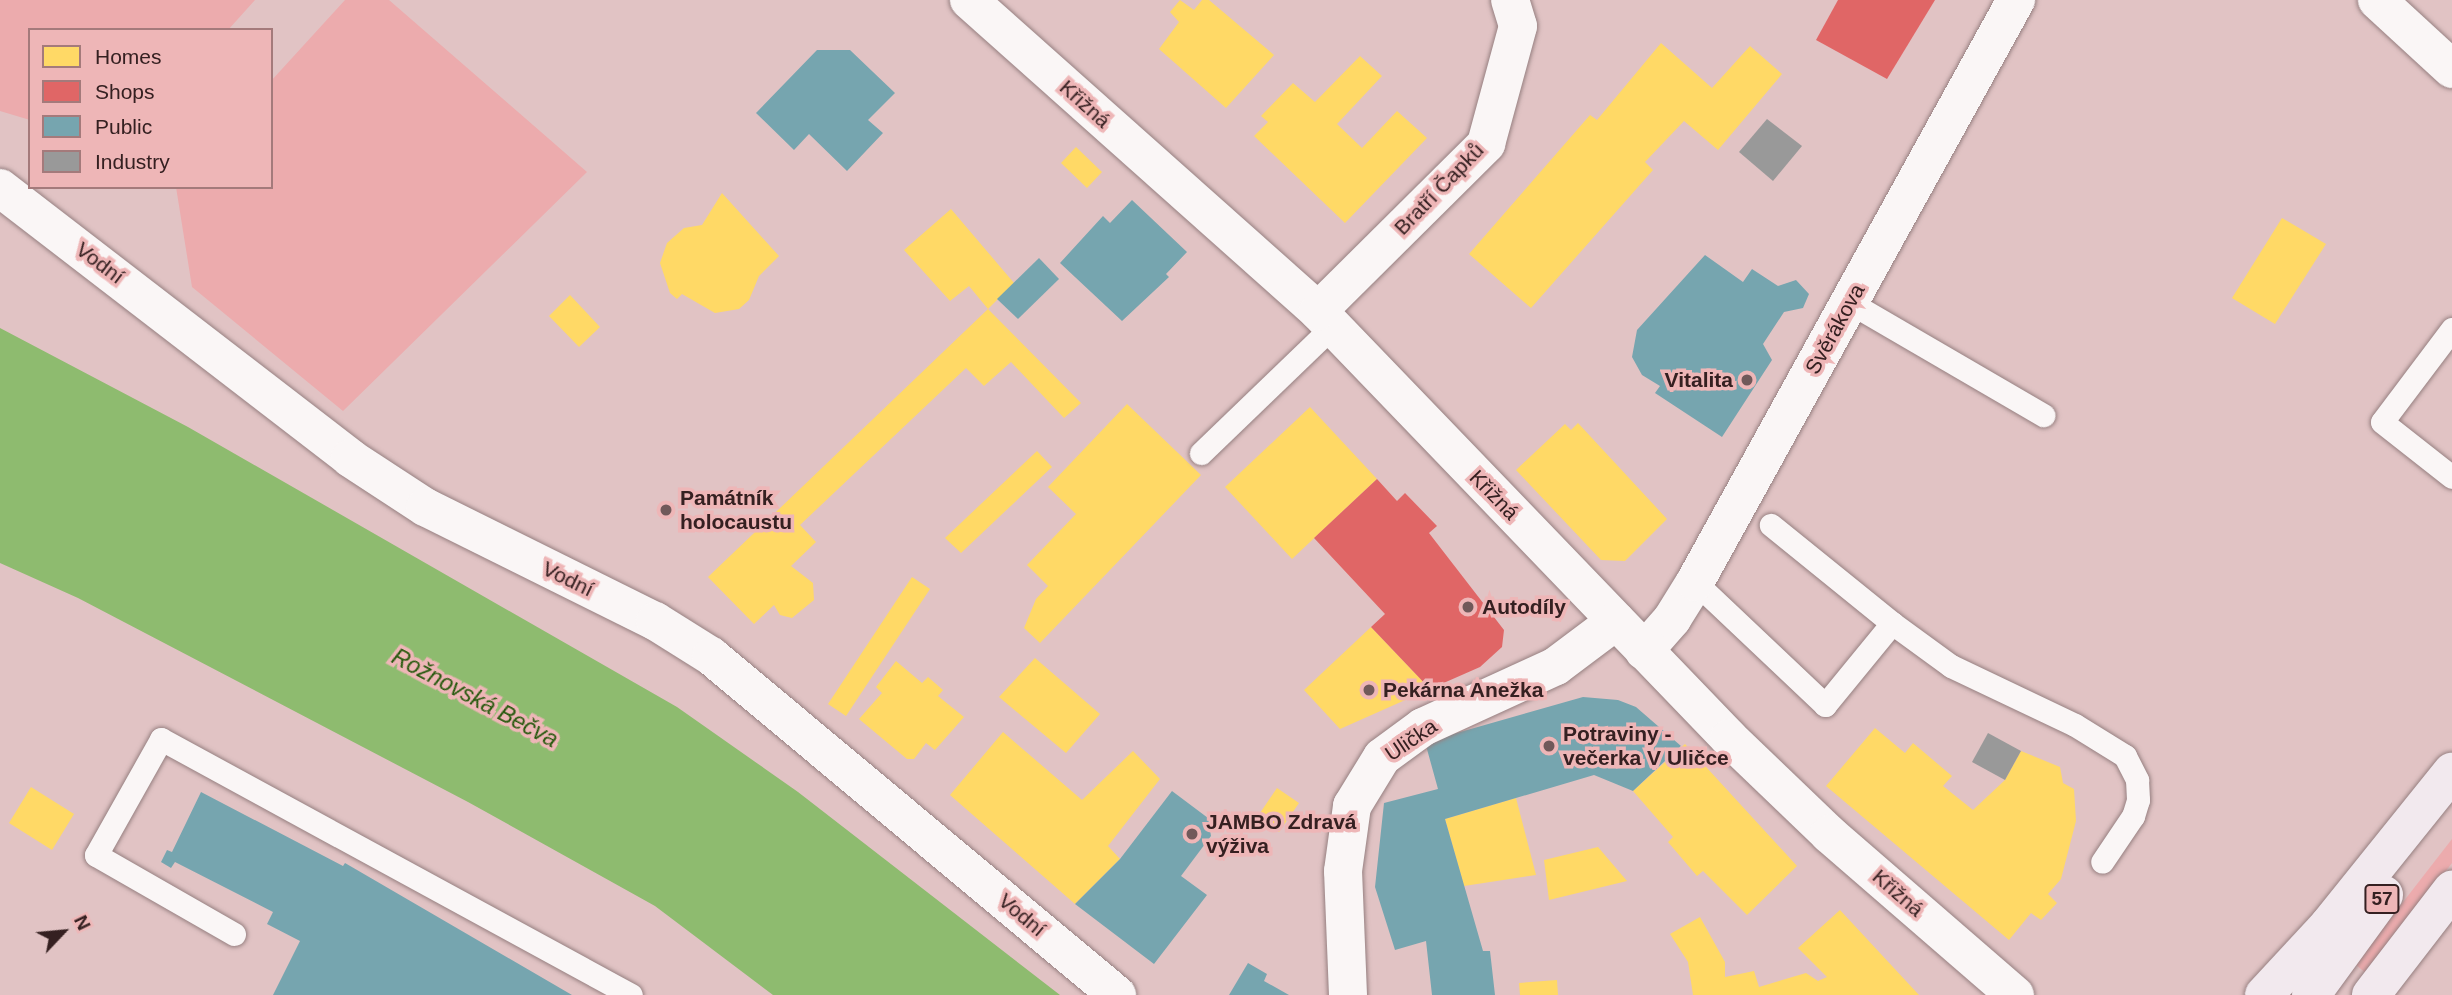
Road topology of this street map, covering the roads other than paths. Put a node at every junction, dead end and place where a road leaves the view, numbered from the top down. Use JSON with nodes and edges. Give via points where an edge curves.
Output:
{"nodes":[{"id":1,"x":968,"y":0,"type":"edge"},
{"id":2,"x":1510,"y":0,"type":"edge"},
{"id":3,"x":2016,"y":0,"type":"edge"},
{"id":4,"x":2377,"y":0,"type":"edge"},
{"id":5,"x":2452,"y":69,"type":"edge"},
{"id":6,"x":0,"y":188,"type":"edge"},
{"id":7,"x":1849,"y":302,"type":"junction"},
{"id":8,"x":1325,"y":319,"type":"junction"},
{"id":9,"x":2452,"y":329,"type":"edge"},
{"id":10,"x":2043,"y":415,"type":"dead end"},
{"id":11,"x":1201,"y":453,"type":"dead end"},
{"id":12,"x":2452,"y":477,"type":"edge"},
{"id":13,"x":1770,"y":525,"type":"dead end"},
{"id":14,"x":1695,"y":582,"type":"junction"},
{"id":15,"x":1616,"y":621,"type":"junction"},
{"id":16,"x":1892,"y":623,"type":"junction"},
{"id":17,"x":1644,"y":651,"type":"junction"},
{"id":18,"x":2452,"y":772,"type":"edge"},
{"id":19,"x":2452,"y":804,"type":"edge"},
{"id":20,"x":2102,"y":862,"type":"dead end"},
{"id":21,"x":2452,"y":890,"type":"edge"},
{"id":22,"x":234,"y":934,"type":"dead end"},
{"id":23,"x":631,"y":995,"type":"edge"},
{"id":24,"x":1117,"y":995,"type":"edge"},
{"id":25,"x":1348,"y":995,"type":"edge"},
{"id":26,"x":2015,"y":995,"type":"edge"},
{"id":27,"x":2264,"y":995,"type":"edge"},
{"id":28,"x":2311,"y":995,"type":"edge"},
{"id":29,"x":2371,"y":995,"type":"edge"}],
"edges":[{"from":1,"to":8,"type":"street","name":"Křižná"},
{"from":2,"to":8,"type":"street","name":"Bratří Čapků","via":[[1518,26],[1486,144]]},
{"from":3,"to":7,"type":"street","name":"Svěrákova"},
{"from":4,"to":5,"type":"street"},
{"from":6,"to":24,"type":"street","name":"Vodní","via":[[350,458],[459,526],[655,621],[711,656]]},
{"from":7,"to":10,"type":"lane"},
{"from":7,"to":14,"type":"street","name":"Svěrákova"},
{"from":8,"to":11,"type":"lane"},
{"from":8,"to":15,"type":"street","name":"Křižná"},
{"from":9,"to":12,"type":"lane","via":[[2382,422]]},
{"from":13,"to":16,"type":"lane"},
{"from":14,"to":16,"type":"lane","via":[[1825,705]]},
{"from":14,"to":17,"type":"street","name":"Svěrákova","via":[[1672,620]]},
{"from":15,"to":17,"type":"street","name":"Křižná"},
{"from":15,"to":25,"type":"street","name":"Ulička","via":[[1556,666],[1423,727],[1382,757],[1352,806],[1343,871]]},
{"from":16,"to":20,"type":"lane","via":[[1968,675],[2075,725],[2124,755],[2137,780],[2138,800],[2133,816]]},
{"from":17,"to":26,"type":"street","name":"Křižná","via":[[1829,834]]},
{"from":18,"to":27,"type":"main road","via":[[2328,926]]},
{"from":19,"to":28,"type":"main road","number":"57"},
{"from":21,"to":29,"type":"main road","number":"57"},
{"from":22,"to":23,"type":"lane","via":[[96,855],[161,739]]}]}
